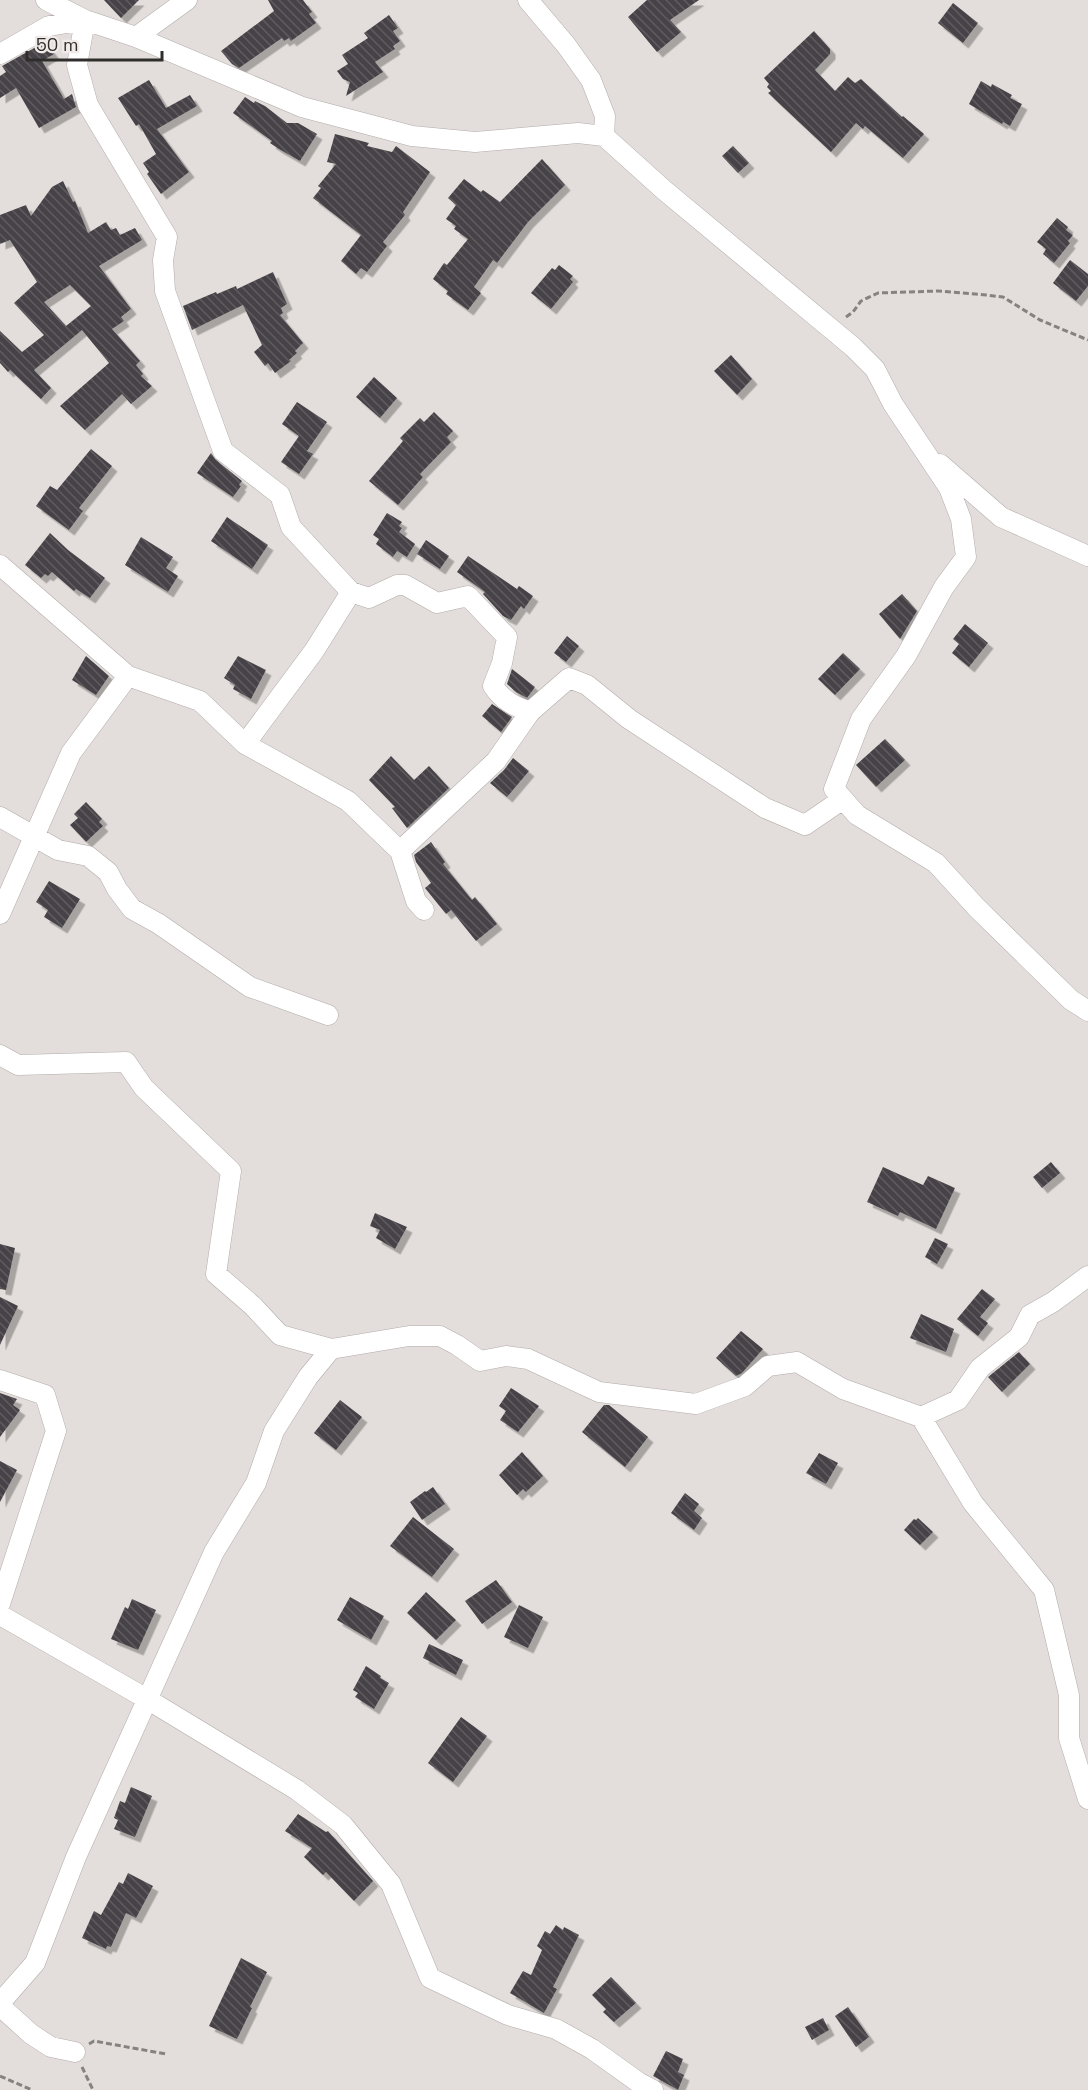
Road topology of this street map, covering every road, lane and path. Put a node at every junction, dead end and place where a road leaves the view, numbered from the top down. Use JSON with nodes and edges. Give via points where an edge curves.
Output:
{"nodes":[{"id":1,"x":46,"y":0,"type":"edge"},
{"id":2,"x":187,"y":0,"type":"edge"},
{"id":3,"x":528,"y":0,"type":"edge"},
{"id":4,"x":85,"y":21,"type":"junction"},
{"id":5,"x":136,"y":37,"type":"junction"},
{"id":6,"x":0,"y":54,"type":"edge"},
{"id":7,"x":604,"y":136,"type":"junction"},
{"id":8,"x":834,"y":329,"type":"junction"},
{"id":9,"x":1088,"y":340,"type":"edge"},
{"id":10,"x":922,"y":448,"type":"junction"},
{"id":11,"x":1088,"y":556,"type":"edge"},
{"id":12,"x":0,"y":565,"type":"edge"},
{"id":13,"x":351,"y":592,"type":"junction"},
{"id":14,"x":128,"y":676,"type":"junction"},
{"id":15,"x":530,"y":712,"type":"junction"},
{"id":16,"x":245,"y":744,"type":"junction"},
{"id":17,"x":843,"y":799,"type":"junction"},
{"id":18,"x":0,"y":817,"type":"edge"},
{"id":19,"x":34,"y":837,"type":"junction"},
{"id":20,"x":400,"y":851,"type":"junction"},
{"id":21,"x":424,"y":910,"type":"dead end"},
{"id":22,"x":0,"y":914,"type":"edge"},
{"id":23,"x":1088,"y":1011,"type":"edge"},
{"id":24,"x":328,"y":1015,"type":"dead end"},
{"id":25,"x":0,"y":1055,"type":"edge"},
{"id":26,"x":1088,"y":1276,"type":"edge"},
{"id":27,"x":331,"y":1349,"type":"junction"},
{"id":28,"x":0,"y":1380,"type":"edge"},
{"id":29,"x":921,"y":1417,"type":"junction"},
{"id":30,"x":0,"y":1604,"type":"edge"},
{"id":31,"x":0,"y":1615,"type":"edge"},
{"id":32,"x":147,"y":1700,"type":"junction"},
{"id":33,"x":1088,"y":1799,"type":"edge"},
{"id":34,"x":0,"y":2005,"type":"edge"},
{"id":35,"x":75,"y":2052,"type":"junction"},
{"id":36,"x":166,"y":2054,"type":"dead end"},
{"id":37,"x":0,"y":2076,"type":"edge"},
{"id":38,"x":32,"y":2090,"type":"edge"},
{"id":39,"x":93,"y":2090,"type":"edge"},
{"id":40,"x":653,"y":2090,"type":"edge"}],
"edges":[{"from":1,"to":4,"type":"street"},
{"from":2,"to":5,"type":"street"},
{"from":3,"to":7,"type":"street","via":[[591,80],[605,116]]},
{"from":4,"to":5,"type":"street"},
{"from":4,"to":6,"type":"street","via":[[49,26]]},
{"from":4,"to":13,"type":"street","via":[[77,65],[88,105],[167,237],[163,260],[165,291],[223,451],[280,495],[291,527]]},
{"from":5,"to":7,"type":"street","via":[[302,107],[412,136],[475,142],[578,133]]},
{"from":7,"to":8,"type":"street"},
{"from":8,"to":9,"type":"path","via":[[861,301],[878,293],[938,291],[1003,297],[1040,320]]},
{"from":8,"to":10,"type":"street","via":[[874,369]]},
{"from":10,"to":11,"type":"street","via":[[1001,517]]},
{"from":10,"to":17,"type":"street","via":[[949,488],[961,519],[966,557],[944,587],[906,656],[861,719],[834,789]]},
{"from":12,"to":14,"type":"street"},
{"from":13,"to":15,"type":"street","via":[[369,598],[405,585],[437,603],[468,596],[507,637],[494,686],[508,704]]},
{"from":13,"to":16,"type":"street","via":[[314,651]]},
{"from":14,"to":16,"type":"street","via":[[200,701]]},
{"from":14,"to":19,"type":"street","via":[[71,753]]},
{"from":15,"to":17,"type":"street","via":[[569,678],[587,685],[629,718],[765,808],[805,825]]},
{"from":15,"to":20,"type":"street","via":[[496,761]]},
{"from":16,"to":20,"type":"street","via":[[348,801]]},
{"from":17,"to":23,"type":"street","via":[[856,815],[936,863],[1054,984]]},
{"from":18,"to":19,"type":"street"},
{"from":19,"to":22,"type":"street"},
{"from":19,"to":24,"type":"street","via":[[58,850],[88,856],[108,872],[132,909],[250,987]]},
{"from":20,"to":21,"type":"street","via":[[416,901]]},
{"from":25,"to":27,"type":"street","via":[[18,1065],[126,1062],[144,1088],[231,1172],[216,1274],[280,1335]]},
{"from":26,"to":29,"type":"street","via":[[1030,1315],[1019,1337],[980,1368],[958,1400]]},
{"from":27,"to":29,"type":"street","via":[[409,1336],[440,1336],[480,1361],[506,1356],[528,1359],[599,1392],[696,1404],[745,1386],[768,1366],[797,1362],[843,1389]]},
{"from":27,"to":32,"type":"street","via":[[274,1431],[256,1483],[214,1552]]},
{"from":28,"to":30,"type":"street","via":[[45,1395],[56,1431]]},
{"from":29,"to":33,"type":"street","via":[[973,1503],[1044,1590],[1068,1695],[1069,1738]]},
{"from":31,"to":32,"type":"street"},
{"from":32,"to":34,"type":"street","via":[[76,1857],[35,1963]]},
{"from":32,"to":40,"type":"street","via":[[297,1790],[343,1825],[391,1884],[430,1978],[508,2015],[556,2029]]},
{"from":34,"to":35,"type":"street","via":[[51,2048]]},
{"from":35,"to":36,"type":"path","via":[[94,2041]]},
{"from":35,"to":39,"type":"path"},
{"from":37,"to":38,"type":"path"}]}
